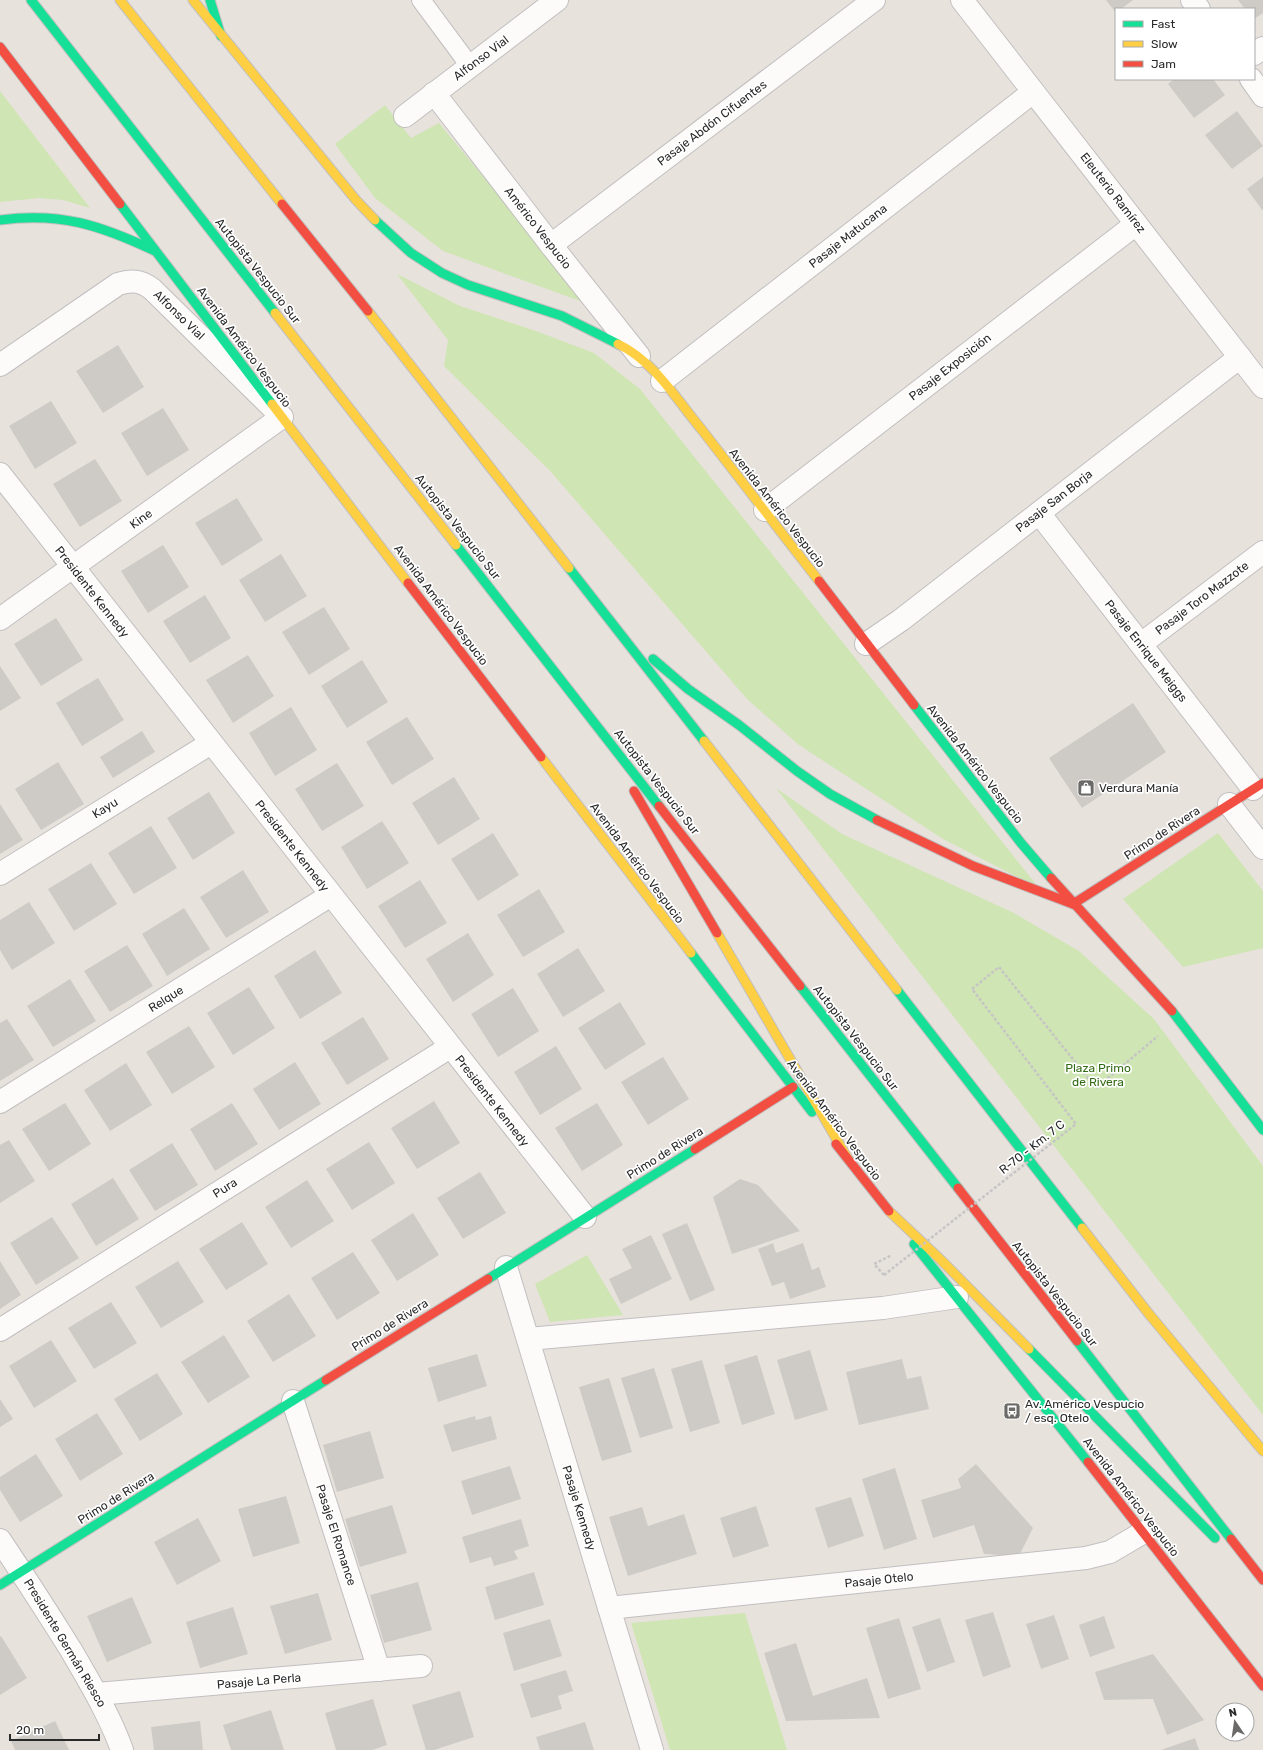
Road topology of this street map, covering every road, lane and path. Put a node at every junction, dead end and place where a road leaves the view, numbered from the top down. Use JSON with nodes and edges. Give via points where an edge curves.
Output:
{"nodes":[{"id":1,"x":31,"y":0,"type":"edge"},
{"id":2,"x":120,"y":0,"type":"edge"},
{"id":3,"x":193,"y":0,"type":"edge"},
{"id":4,"x":210,"y":0,"type":"edge"},
{"id":5,"x":421,"y":0,"type":"edge"},
{"id":6,"x":557,"y":0,"type":"edge"},
{"id":7,"x":874,"y":0,"type":"edge"},
{"id":8,"x":962,"y":0,"type":"edge"},
{"id":9,"x":221,"y":36,"type":"junction"},
{"id":10,"x":0,"y":47,"type":"edge"},
{"id":11,"x":470,"y":66,"type":"junction"},
{"id":12,"x":1252,"y":80,"type":"edge"},
{"id":13,"x":1033,"y":92,"type":"junction"},
{"id":14,"x":434,"y":93,"type":"junction"},
{"id":15,"x":1263,"y":96,"type":"edge"},
{"id":16,"x":404,"y":116,"type":"dead end"},
{"id":17,"x":0,"y":220,"type":"edge"},
{"id":18,"x":1136,"y":224,"type":"junction"},
{"id":19,"x":551,"y":245,"type":"junction"},
{"id":20,"x":155,"y":251,"type":"junction"},
{"id":21,"x":1240,"y":357,"type":"junction"},
{"id":22,"x":643,"y":360,"type":"junction"},
{"id":23,"x":0,"y":365,"type":"edge"},
{"id":24,"x":662,"y":381,"type":"junction"},
{"id":25,"x":1263,"y":387,"type":"edge"},
{"id":26,"x":282,"y":417,"type":"junction"},
{"id":27,"x":0,"y":474,"type":"edge"},
{"id":28,"x":764,"y":510,"type":"junction"},
{"id":29,"x":1039,"y":513,"type":"junction"},
{"id":30,"x":1263,"y":552,"type":"edge"},
{"id":31,"x":73,"y":568,"type":"junction"},
{"id":32,"x":0,"y":619,"type":"edge"},
{"id":33,"x":612,"y":622,"type":"junction"},
{"id":34,"x":866,"y":644,"type":"junction"},
{"id":35,"x":1141,"y":644,"type":"junction"},
{"id":36,"x":592,"y":718,"type":"junction"},
{"id":37,"x":211,"y":743,"type":"junction"},
{"id":38,"x":1258,"y":786,"type":"edge"},
{"id":39,"x":1229,"y":804,"type":"junction"},
{"id":40,"x":1263,"y":848,"type":"edge"},
{"id":41,"x":0,"y":874,"type":"edge"},
{"id":42,"x":331,"y":895,"type":"junction"},
{"id":43,"x":1073,"y":904,"type":"junction"},
{"id":44,"x":1179,"y":1019,"type":"junction"},
{"id":45,"x":450,"y":1047,"type":"junction"},
{"id":46,"x":793,"y":1087,"type":"junction"},
{"id":47,"x":0,"y":1102,"type":"edge"},
{"id":48,"x":1263,"y":1130,"type":"edge"},
{"id":49,"x":848,"y":1159,"type":"junction"},
{"id":50,"x":889,"y":1211,"type":"junction"},
{"id":51,"x":585,"y":1218,"type":"junction"},
{"id":52,"x":506,"y":1267,"type":"junction"},
{"id":53,"x":884,"y":1275,"type":"dead end"},
{"id":54,"x":957,"y":1297,"type":"junction"},
{"id":55,"x":0,"y":1330,"type":"edge"},
{"id":56,"x":528,"y":1339,"type":"junction"},
{"id":57,"x":293,"y":1400,"type":"junction"},
{"id":58,"x":1263,"y":1452,"type":"edge"},
{"id":59,"x":1144,"y":1532,"type":"junction"},
{"id":60,"x":0,"y":1540,"type":"edge"},
{"id":61,"x":21,"y":1571,"type":"junction"},
{"id":62,"x":1263,"y":1580,"type":"edge"},
{"id":63,"x":0,"y":1585,"type":"edge"},
{"id":64,"x":1263,"y":1586,"type":"edge"},
{"id":65,"x":609,"y":1608,"type":"junction"},
{"id":66,"x":421,"y":1666,"type":"dead end"},
{"id":67,"x":379,"y":1670,"type":"junction"},
{"id":68,"x":1263,"y":1686,"type":"edge"},
{"id":69,"x":97,"y":1694,"type":"junction"},
{"id":70,"x":122,"y":1750,"type":"edge"},
{"id":71,"x":652,"y":1750,"type":"edge"}],
"edges":[{"from":1,"to":36,"type":"main road","name":"Autopista Vespucio Sur"},
{"from":2,"to":33,"type":"main road"},
{"from":3,"to":9,"type":"main road","name":"Avenida Américo Vespucio"},
{"from":4,"to":9,"type":"main road"},
{"from":5,"to":11,"type":"lane"},
{"from":6,"to":11,"type":"street","name":"Alfonso Vial"},
{"from":7,"to":19,"type":"street","name":"Pasaje Abdón Cifuentes"},
{"from":8,"to":13,"type":"street","name":"Eleuterio Ramírez"},
{"from":9,"to":22,"type":"main road","name":"Avenida Américo Vespucio","via":[[356,200],[411,253],[442,273],[468,285],[562,316],[621,345]]},
{"from":10,"to":20,"type":"main road","name":"Avenida Américo Vespucio"},
{"from":11,"to":14,"type":"street","name":"Alfonso Vial"},
{"from":12,"to":15,"type":"street"},
{"from":13,"to":18,"type":"street","name":"Eleuterio Ramírez"},
{"from":13,"to":24,"type":"street","name":"Pasaje Matucana"},
{"from":14,"to":16,"type":"street","name":"Alfonso Vial"},
{"from":14,"to":19,"type":"street","name":"Américo Vespucio"},
{"from":17,"to":20,"type":"main road","via":[[48,217],[84,222],[114,232]]},
{"from":18,"to":21,"type":"street","name":"Eleuterio Ramírez"},
{"from":18,"to":28,"type":"street","name":"Pasaje Exposición"},
{"from":19,"to":22,"type":"street","name":"Américo Vespucio"},
{"from":20,"to":26,"type":"main road","name":"Avenida Américo Vespucio"},
{"from":21,"to":25,"type":"street","name":"Eleuterio Ramírez"},
{"from":21,"to":29,"type":"street","name":"Pasaje San Borja"},
{"from":22,"to":24,"type":"main road","name":"Avenida Américo Vespucio"},
{"from":23,"to":26,"type":"street","name":"Alfonso Vial","via":[[118,284],[136,281],[152,289]]},
{"from":24,"to":28,"type":"main road","name":"Avenida Américo Vespucio"},
{"from":26,"to":31,"type":"street","name":"Kine"},
{"from":26,"to":46,"type":"main road","name":"Avenida Américo Vespucio"},
{"from":27,"to":31,"type":"street","name":"Presidente Kennedy"},
{"from":28,"to":34,"type":"main road","name":"Avenida Américo Vespucio"},
{"from":29,"to":34,"type":"street","name":"Pasaje San Borja"},
{"from":29,"to":35,"type":"street","name":"Pasaje Enrique Meiggs"},
{"from":30,"to":35,"type":"street","name":"Pasaje Toro Mazzote"},
{"from":31,"to":32,"type":"street","name":"Kine"},
{"from":31,"to":37,"type":"street","name":"Presidente Kennedy"},
{"from":33,"to":43,"type":"main road","via":[[688,689],[830,794],[862,813],[944,853]]},
{"from":33,"to":58,"type":"main road","via":[[1149,1314]]},
{"from":34,"to":43,"type":"main road","name":"Avenida Américo Vespucio","via":[[1021,843]]},
{"from":35,"to":38,"type":"street","name":"Pasaje Enrique Meiggs"},
{"from":36,"to":49,"type":"main road"},
{"from":36,"to":62,"type":"main road","name":"Autopista Vespucio Sur"},
{"from":37,"to":41,"type":"street","name":"Kayu"},
{"from":37,"to":42,"type":"street","name":"Presidente Kennedy"},
{"from":38,"to":39,"type":"main road","name":"Primo de Rivera"},
{"from":39,"to":40,"type":"street"},
{"from":39,"to":43,"type":"main road","name":"Primo de Rivera"},
{"from":42,"to":45,"type":"street","name":"Presidente Kennedy"},
{"from":42,"to":47,"type":"street","name":"Relque"},
{"from":43,"to":44,"type":"main road","name":"Avenida Américo Vespucio"},
{"from":44,"to":48,"type":"main road","name":"Avenida Américo Vespucio"},
{"from":44,"to":53,"type":"path","name":"R-70 - Km. 7 C","bridge":true,"via":[[1096,1088],[999,967],[972,989],[1076,1124]]},
{"from":45,"to":51,"type":"street","name":"Presidente Kennedy"},
{"from":45,"to":55,"type":"street","name":"Pura"},
{"from":46,"to":49,"type":"main road","name":"Avenida Américo Vespucio"},
{"from":46,"to":51,"type":"main road","name":"Primo de Rivera"},
{"from":49,"to":50,"type":"main road","name":"Avenida Américo Vespucio"},
{"from":50,"to":54,"type":"main road","name":"Avenida Américo Vespucio"},
{"from":50,"to":64,"type":"main road","via":[[942,1261]]},
{"from":51,"to":52,"type":"main road","name":"Primo de Rivera"},
{"from":52,"to":56,"type":"street","name":"Pasaje Kennedy"},
{"from":52,"to":57,"type":"main road","name":"Primo de Rivera"},
{"from":54,"to":56,"type":"street","via":[[883,1308]]},
{"from":54,"to":59,"type":"main road","name":"Avenida Américo Vespucio"},
{"from":56,"to":65,"type":"street","name":"Pasaje Kennedy"},
{"from":57,"to":61,"type":"main road","name":"Primo de Rivera"},
{"from":57,"to":67,"type":"street","name":"Pasaje El Romance"},
{"from":59,"to":65,"type":"street","name":"Pasaje Otelo","via":[[1110,1552],[1086,1558]]},
{"from":59,"to":68,"type":"main road","name":"Avenida Américo Vespucio"},
{"from":60,"to":61,"type":"street","name":"Presidente Germán Riesco"},
{"from":61,"to":63,"type":"main road","name":"Primo de Rivera"},
{"from":61,"to":69,"type":"street","name":"Presidente Germán Riesco"},
{"from":65,"to":71,"type":"street","name":"Pasaje Kennedy"},
{"from":66,"to":67,"type":"street","name":"Pasaje La Perla"},
{"from":67,"to":69,"type":"street","name":"Pasaje La Perla"},
{"from":69,"to":70,"type":"street","name":"Presidente Germán Riesco"}]}
